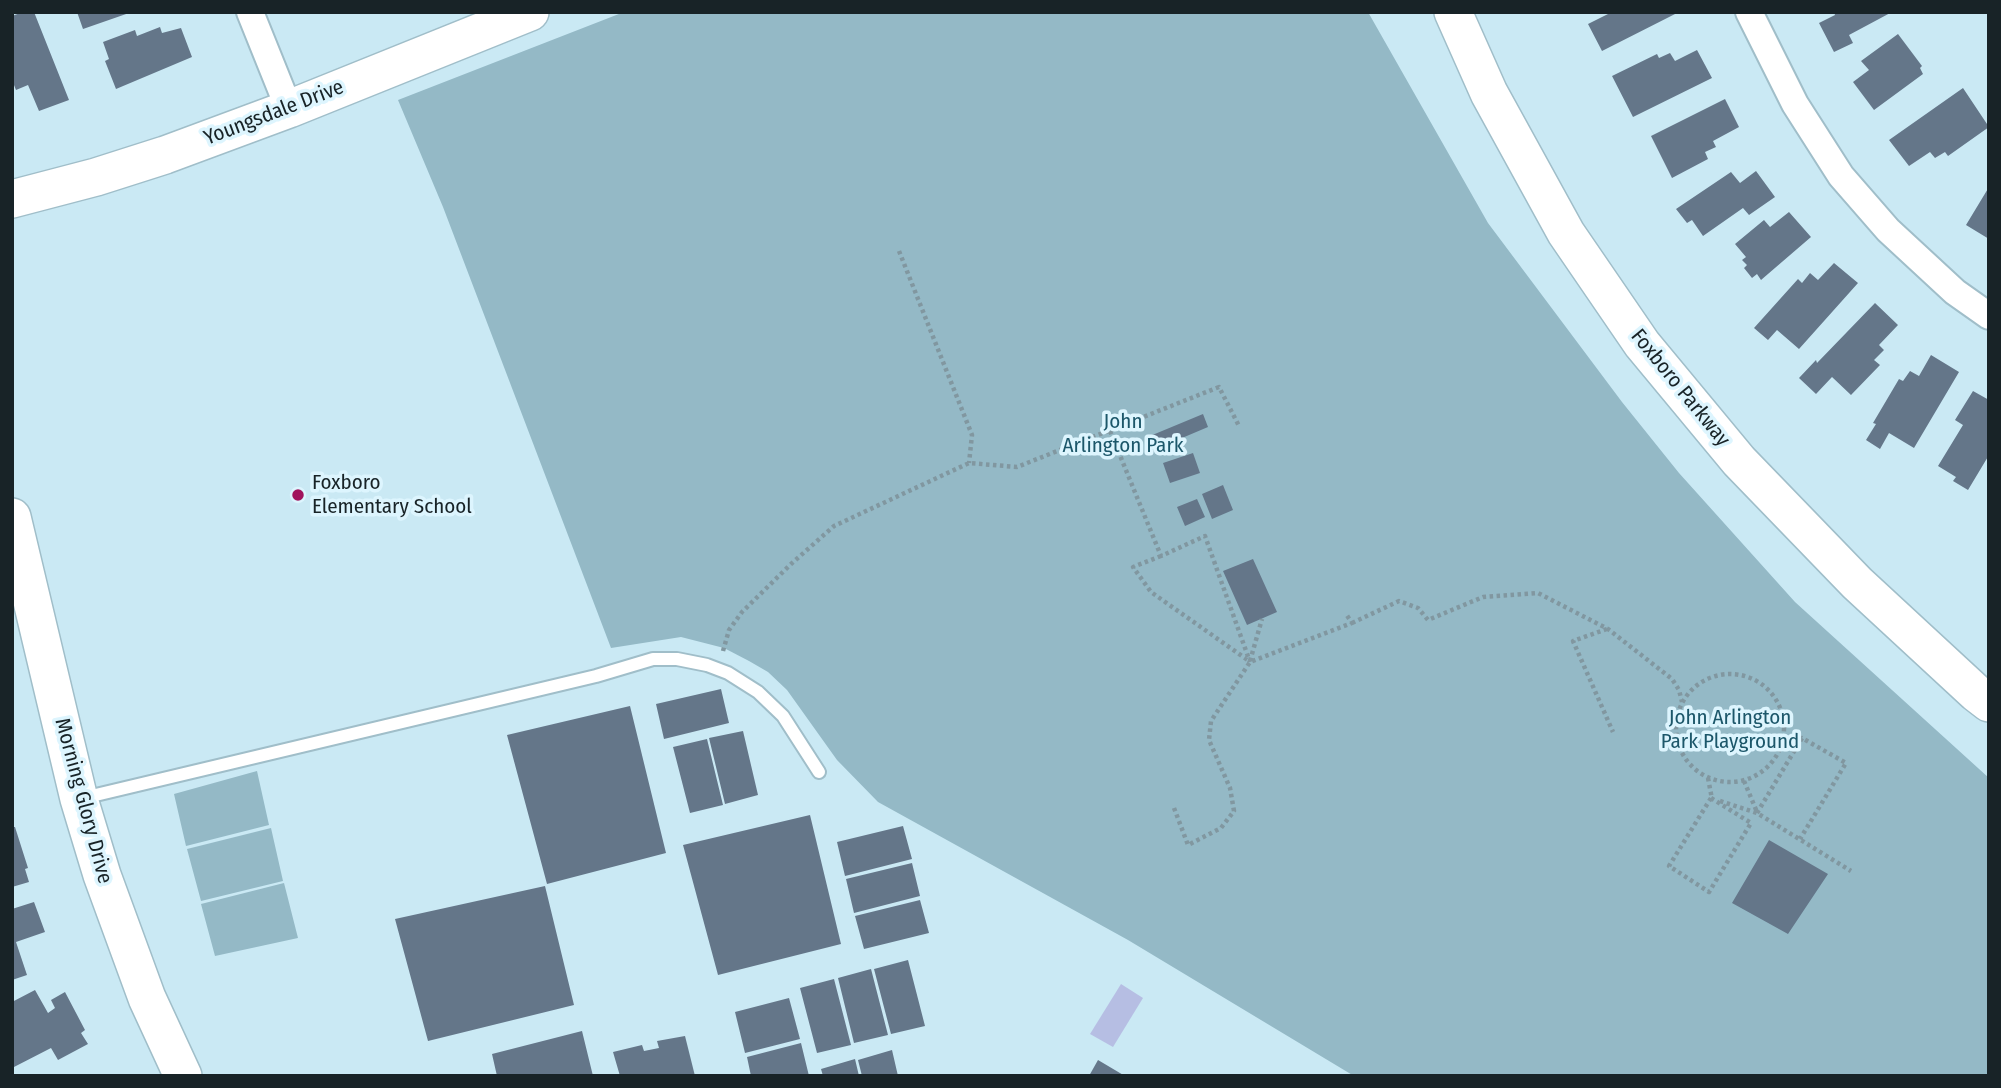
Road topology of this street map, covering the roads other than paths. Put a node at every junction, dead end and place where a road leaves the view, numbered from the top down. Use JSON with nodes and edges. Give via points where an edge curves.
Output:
{"nodes":[{"id":1,"x":250,"y":12,"type":"edge"},
{"id":2,"x":530,"y":12,"type":"edge"},
{"id":3,"x":1453,"y":12,"type":"edge"},
{"id":4,"x":1749,"y":12,"type":"edge"},
{"id":5,"x":289,"y":109,"type":"junction"},
{"id":6,"x":12,"y":199,"type":"edge"},
{"id":7,"x":1989,"y":316,"type":"edge"},
{"id":8,"x":12,"y":517,"type":"edge"},
{"id":9,"x":1989,"y":703,"type":"edge"},
{"id":10,"x":819,"y":772,"type":"dead end"},
{"id":11,"x":79,"y":799,"type":"junction"},
{"id":12,"x":183,"y":1076,"type":"edge"}],
"edges":[{"from":1,"to":5,"type":"street"},
{"from":2,"to":5,"type":"street","name":"Youngsdale Drive"},
{"from":3,"to":9,"type":"street","name":"Foxboro Parkway","via":[[1489,93],[1566,233],[1642,344],[1739,461],[1857,583]]},
{"from":4,"to":7,"type":"street","via":[[1795,104],[1841,176],[1888,230],[1955,292]]},
{"from":5,"to":6,"type":"street","name":"Youngsdale Drive","via":[[165,155]]},
{"from":8,"to":11,"type":"street","name":"Morning Glory Drive"},
{"from":10,"to":11,"type":"lane","via":[[783,716],[758,692],[717,668],[653,659]]},
{"from":11,"to":12,"type":"street","name":"Morning Glory Drive","via":[[147,998]]}]}
